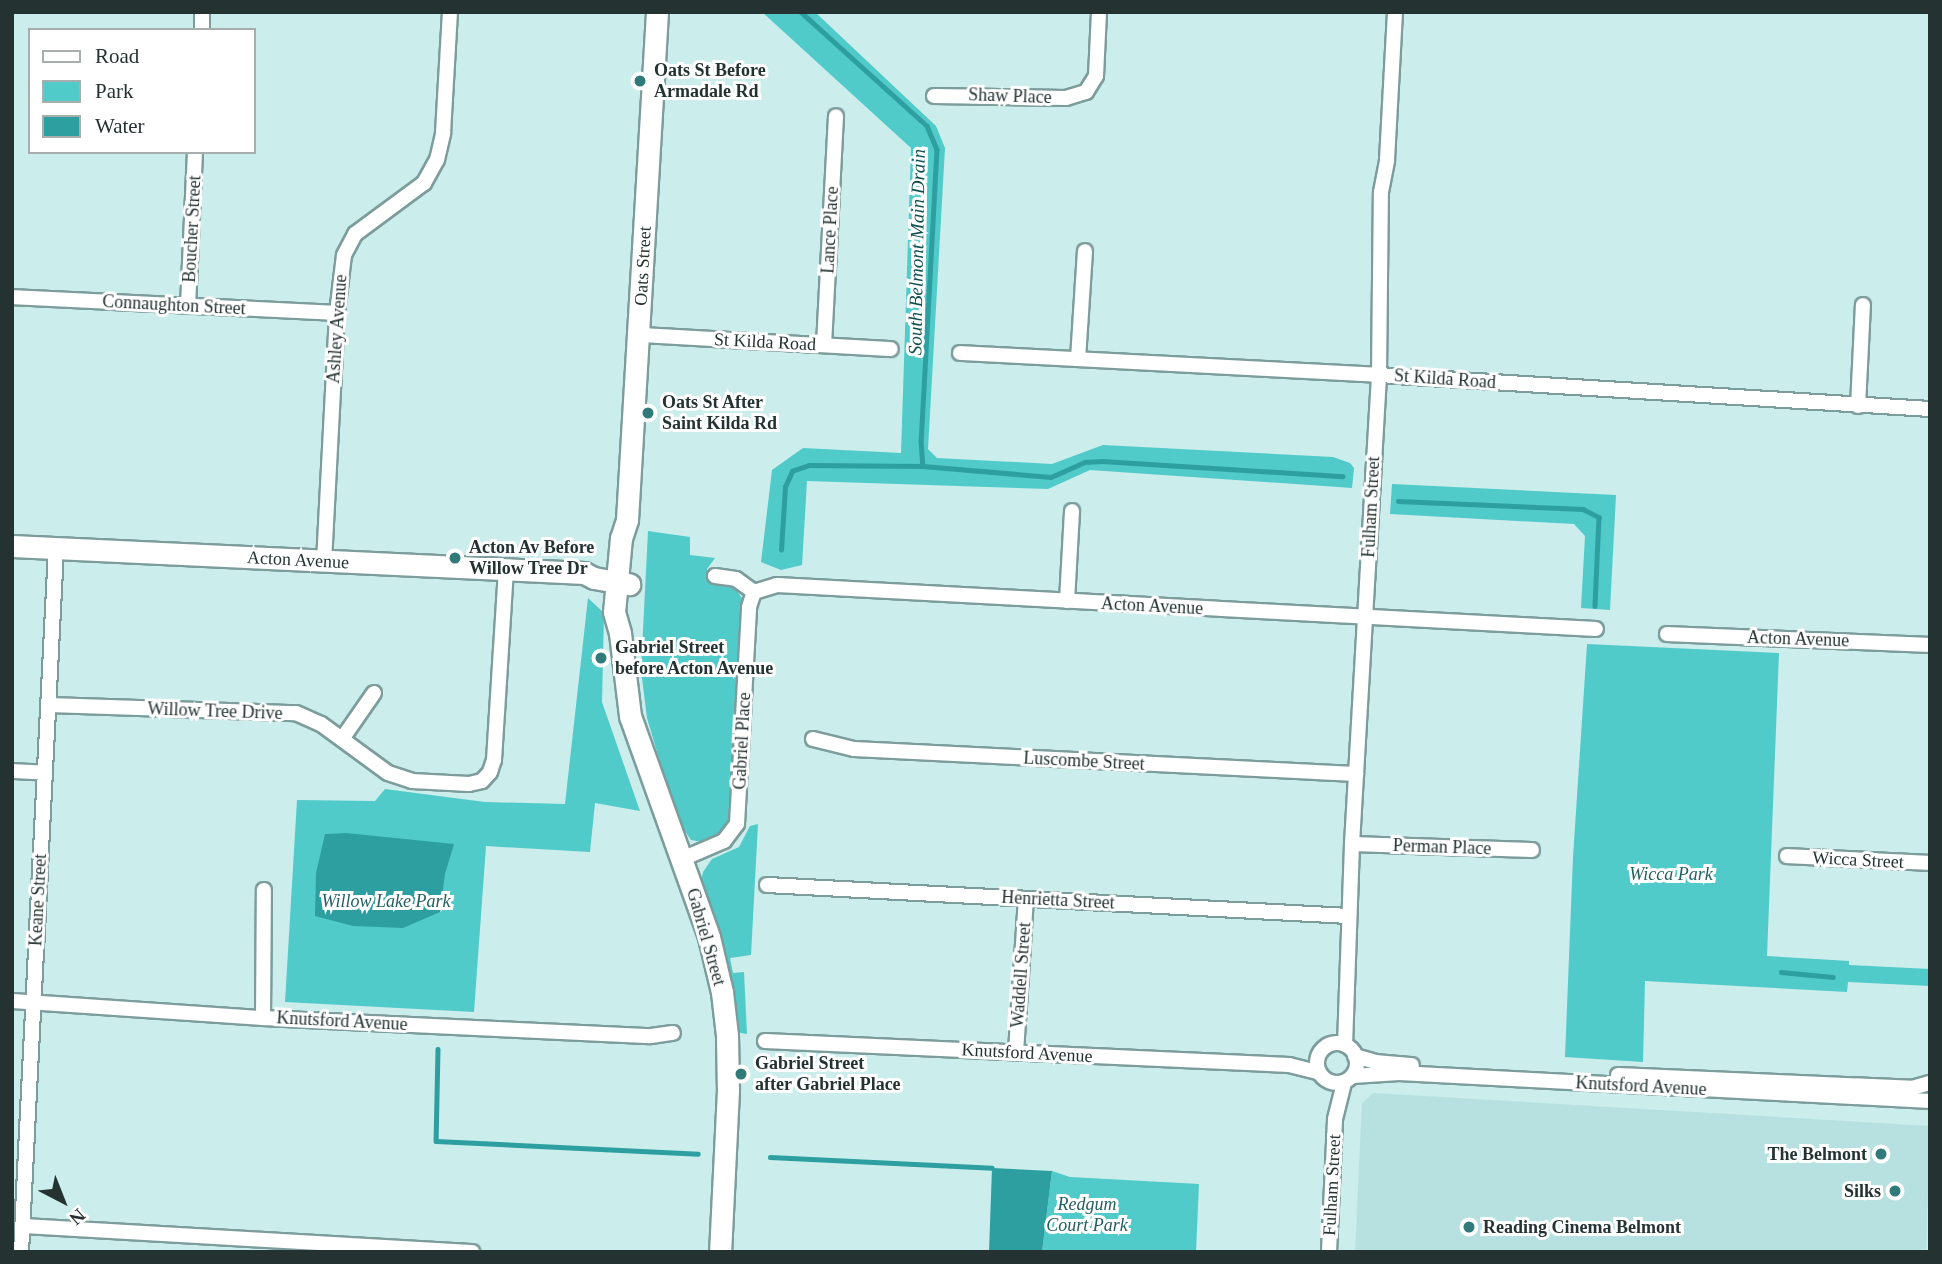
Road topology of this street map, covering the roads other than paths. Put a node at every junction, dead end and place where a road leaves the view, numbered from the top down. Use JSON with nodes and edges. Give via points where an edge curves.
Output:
{"nodes":[{"id":1,"x":450,"y":12,"type":"edge"},
{"id":2,"x":657,"y":12,"type":"edge"},
{"id":3,"x":1099,"y":12,"type":"edge"},
{"id":4,"x":1395,"y":12,"type":"edge"},
{"id":5,"x":934,"y":96,"type":"dead end"},
{"id":6,"x":836,"y":116,"type":"dead end"},
{"id":7,"x":195,"y":154,"type":"edge"},
{"id":8,"x":1085,"y":251,"type":"dead end"},
{"id":9,"x":12,"y":297,"type":"edge"},
{"id":10,"x":1863,"y":305,"type":"dead end"},
{"id":11,"x":188,"y":306,"type":"junction"},
{"id":12,"x":337,"y":313,"type":"junction"},
{"id":13,"x":640,"y":335,"type":"junction"},
{"id":14,"x":824,"y":345,"type":"junction"},
{"id":15,"x":891,"y":349,"type":"dead end"},
{"id":16,"x":960,"y":353,"type":"dead end"},
{"id":17,"x":1078,"y":359,"type":"junction"},
{"id":18,"x":1379,"y":374,"type":"junction"},
{"id":19,"x":1858,"y":406,"type":"junction"},
{"id":20,"x":1930,"y":409,"type":"edge"},
{"id":21,"x":1072,"y":511,"type":"dead end"},
{"id":22,"x":12,"y":546,"type":"edge"},
{"id":23,"x":56,"y":548,"type":"junction"},
{"id":24,"x":324,"y":562,"type":"junction"},
{"id":25,"x":506,"y":569,"type":"junction"},
{"id":26,"x":623,"y":576,"type":"junction"},
{"id":27,"x":715,"y":576,"type":"dead end"},
{"id":28,"x":754,"y":592,"type":"junction"},
{"id":29,"x":1067,"y":601,"type":"junction"},
{"id":30,"x":1365,"y":617,"type":"junction"},
{"id":31,"x":1596,"y":629,"type":"dead end"},
{"id":32,"x":1667,"y":634,"type":"dead end"},
{"id":33,"x":1930,"y":645,"type":"edge"},
{"id":34,"x":374,"y":693,"type":"dead end"},
{"id":35,"x":49,"y":705,"type":"junction"},
{"id":36,"x":342,"y":739,"type":"junction"},
{"id":37,"x":813,"y":739,"type":"dead end"},
{"id":38,"x":12,"y":771,"type":"edge"},
{"id":39,"x":46,"y":773,"type":"junction"},
{"id":40,"x":1356,"y":775,"type":"junction"},
{"id":41,"x":1352,"y":844,"type":"junction"},
{"id":42,"x":1532,"y":850,"type":"dead end"},
{"id":43,"x":1787,"y":856,"type":"dead end"},
{"id":44,"x":682,"y":859,"type":"junction"},
{"id":45,"x":1930,"y":863,"type":"edge"},
{"id":46,"x":767,"y":885,"type":"dead end"},
{"id":47,"x":264,"y":890,"type":"dead end"},
{"id":48,"x":1026,"y":899,"type":"junction"},
{"id":49,"x":1349,"y":916,"type":"junction"},
{"id":50,"x":12,"y":1001,"type":"edge"},
{"id":51,"x":33,"y":1002,"type":"junction"},
{"id":52,"x":263,"y":1018,"type":"junction"},
{"id":53,"x":673,"y":1033,"type":"dead end"},
{"id":54,"x":765,"y":1041,"type":"dead end"},
{"id":55,"x":1344,"y":1048,"type":"junction"},
{"id":56,"x":1016,"y":1052,"type":"junction"},
{"id":57,"x":1317,"y":1056,"type":"junction"},
{"id":58,"x":1289,"y":1065,"type":"junction"},
{"id":59,"x":1322,"y":1076,"type":"junction"},
{"id":60,"x":1348,"y":1079,"type":"junction"},
{"id":61,"x":1930,"y":1083,"type":"edge"},
{"id":62,"x":1930,"y":1101,"type":"edge"},
{"id":63,"x":1335,"y":1119,"type":"junction"},
{"id":64,"x":18,"y":1152,"type":"edge"},
{"id":65,"x":22,"y":1226,"type":"junction"},
{"id":66,"x":21,"y":1252,"type":"edge"},
{"id":67,"x":472,"y":1252,"type":"edge"},
{"id":68,"x":720,"y":1252,"type":"edge"},
{"id":69,"x":1329,"y":1252,"type":"edge"}],
"edges":[{"from":1,"to":12,"type":"street","name":"Ashley Avenue","via":[[443,133],[437,160],[424,183],[355,234],[344,255]]},
{"from":2,"to":13,"type":"street","name":"Oats Street"},
{"from":3,"to":5,"type":"street","name":"Shaw Place","via":[[1096,76],[1086,92],[1066,98]]},
{"from":4,"to":18,"type":"street","name":"Fulham Street","via":[[1387,160],[1381,192]]},
{"from":6,"to":14,"type":"street","name":"Lance Place"},
{"from":7,"to":11,"type":"street","name":"Boucher Street"},
{"from":8,"to":17,"type":"street"},
{"from":9,"to":11,"type":"street","name":"Connaughton Street"},
{"from":10,"to":19,"type":"street"},
{"from":11,"to":12,"type":"street","name":"Connaughton Street"},
{"from":12,"to":24,"type":"street","name":"Ashley Avenue"},
{"from":13,"to":14,"type":"street","name":"St Kilda Road"},
{"from":13,"to":26,"type":"street","name":"Oats Street","via":[[627,520],[621,538]]},
{"from":14,"to":15,"type":"street","name":"St Kilda Road"},
{"from":16,"to":17,"type":"street","name":"St Kilda Road"},
{"from":17,"to":18,"type":"street","name":"St Kilda Road"},
{"from":18,"to":19,"type":"street","name":"St Kilda Road"},
{"from":18,"to":30,"type":"street","name":"Fulham Street"},
{"from":19,"to":20,"type":"street","name":"St Kilda Road"},
{"from":21,"to":29,"type":"street"},
{"from":22,"to":23,"type":"street","name":"Acton Avenue"},
{"from":23,"to":24,"type":"street","name":"Acton Avenue"},
{"from":23,"to":35,"type":"street","name":"Keane Street"},
{"from":24,"to":25,"type":"street","name":"Acton Avenue"},
{"from":25,"to":26,"type":"street","name":"Acton Avenue","via":[[584,573],[593,568]]},
{"from":25,"to":36,"type":"street","name":"Willow Tree Drive","via":[[494,760],[482,781],[412,781],[388,773]]},
{"from":26,"to":44,"type":"street","name":"Gabriel Street","via":[[614,612],[630,716]]},
{"from":27,"to":28,"type":"street","via":[[736,579]]},
{"from":28,"to":29,"type":"street","name":"Acton Avenue","via":[[777,585]]},
{"from":28,"to":44,"type":"street","name":"Gabriel Place","via":[[749,607],[737,824],[724,841]]},
{"from":29,"to":30,"type":"street","name":"Acton Avenue"},
{"from":30,"to":31,"type":"street","name":"Acton Avenue"},
{"from":30,"to":40,"type":"street","name":"Fulham Street"},
{"from":32,"to":33,"type":"street","name":"Acton Avenue"},
{"from":34,"to":36,"type":"street"},
{"from":35,"to":36,"type":"street","name":"Willow Tree Drive","via":[[296,713]]},
{"from":35,"to":39,"type":"street","name":"Keane Street"},
{"from":37,"to":40,"type":"street","name":"Luscombe Street","via":[[854,749]]},
{"from":38,"to":39,"type":"street"},
{"from":39,"to":51,"type":"street","name":"Keane Street"},
{"from":40,"to":41,"type":"street","name":"Fulham Street"},
{"from":41,"to":42,"type":"street","name":"Perman Place"},
{"from":41,"to":49,"type":"street","name":"Fulham Street"},
{"from":43,"to":45,"type":"street","name":"Wicca Street"},
{"from":44,"to":68,"type":"street","name":"Gabriel Street","via":[[709,937],[727,1035]]},
{"from":46,"to":48,"type":"street","name":"Henrietta Street"},
{"from":47,"to":52,"type":"street"},
{"from":48,"to":49,"type":"street","name":"Henrietta Street"},
{"from":48,"to":56,"type":"street","name":"Waddell Street"},
{"from":49,"to":55,"type":"street","name":"Fulham Street"},
{"from":50,"to":51,"type":"street","name":"Knutsford Avenue"},
{"from":51,"to":52,"type":"street","name":"Knutsford Avenue"},
{"from":51,"to":64,"type":"street","name":"Keane Street"},
{"from":52,"to":53,"type":"street","name":"Knutsford Avenue"},
{"from":54,"to":56,"type":"street","name":"Knutsford Avenue"},
{"from":55,"to":57,"type":"street"},
{"from":55,"to":60,"type":"street","name":"Fulham Street"},
{"from":55,"to":61,"type":"street","name":"Knutsford Avenue","via":[[1376,1062],[1448,1067],[1912,1087]]},
{"from":56,"to":58,"type":"street","name":"Knutsford Avenue"},
{"from":57,"to":58,"type":"street","name":"Knutsford Avenue"},
{"from":57,"to":59,"type":"street","name":"Fulham Street"},
{"from":58,"to":59,"type":"street","name":"Knutsford Avenue"},
{"from":59,"to":60,"type":"street"},
{"from":59,"to":63,"type":"street","name":"Fulham Street"},
{"from":60,"to":62,"type":"street","name":"Knutsford Avenue","via":[[1399,1073]]},
{"from":60,"to":63,"type":"street","name":"Fulham Street"},
{"from":63,"to":69,"type":"street","name":"Fulham Street"},
{"from":64,"to":65,"type":"street","name":"Keane Street"},
{"from":65,"to":66,"type":"street","name":"Keane Street"},
{"from":65,"to":67,"type":"street"}]}
